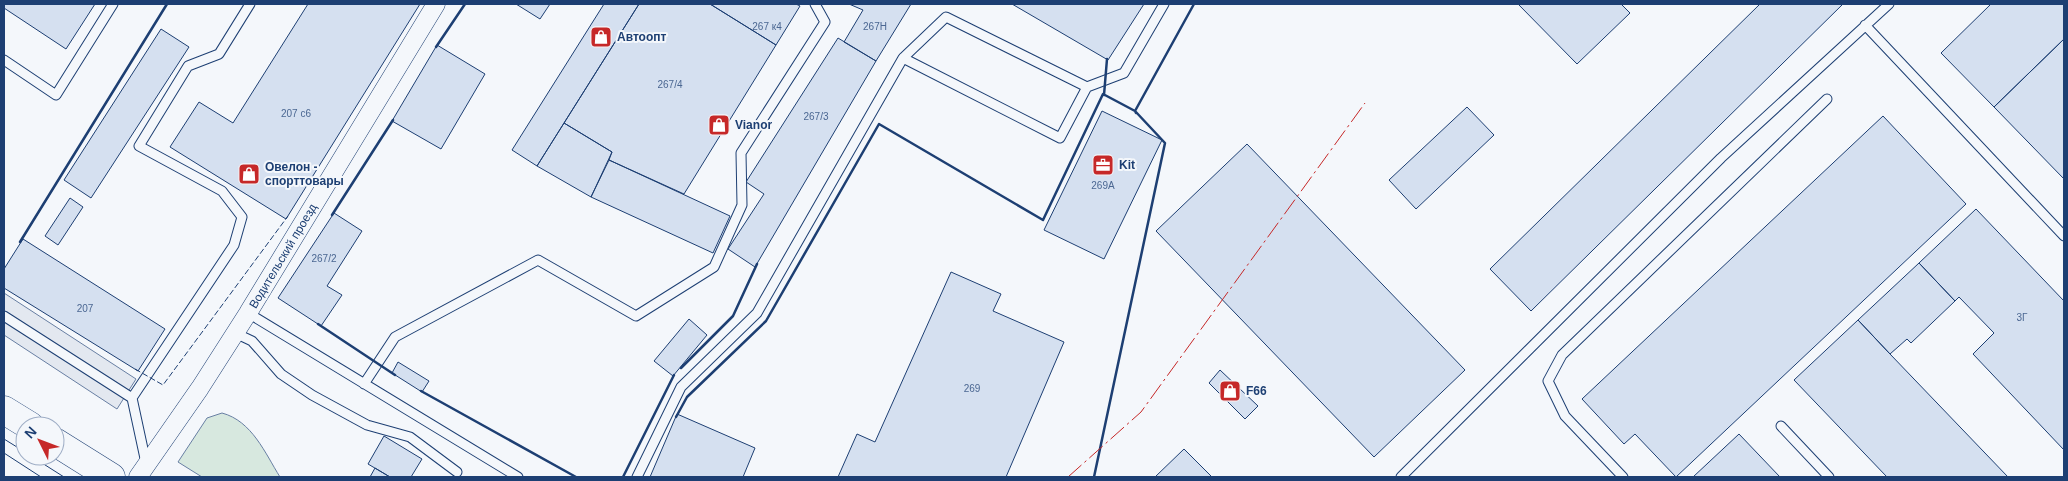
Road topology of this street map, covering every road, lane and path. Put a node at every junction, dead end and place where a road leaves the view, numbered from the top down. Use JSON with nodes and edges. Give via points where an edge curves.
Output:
{"nodes":[{"id":1,"x":113,"y":4,"type":"edge"},
{"id":2,"x":250,"y":4,"type":"edge"},
{"id":3,"x":436,"y":4,"type":"edge"},
{"id":4,"x":815,"y":4,"type":"edge"},
{"id":5,"x":1164,"y":4,"type":"edge"},
{"id":6,"x":1888,"y":4,"type":"edge"},
{"id":7,"x":1865,"y":25,"type":"junction"},
{"id":8,"x":903,"y":58,"type":"junction"},
{"id":9,"x":4,"y":60,"type":"edge"},
{"id":10,"x":1087,"y":87,"type":"junction"},
{"id":11,"x":1827,"y":99,"type":"dead end"},
{"id":12,"x":2064,"y":236,"type":"edge"},
{"id":13,"x":248,"y":313,"type":"junction"},
{"id":14,"x":4,"y":316,"type":"edge"},
{"id":15,"x":235,"y":333,"type":"junction"},
{"id":16,"x":364,"y":384,"type":"junction"},
{"id":17,"x":132,"y":398,"type":"junction"},
{"id":18,"x":4,"y":410,"type":"edge"},
{"id":19,"x":15,"y":417,"type":"edge"},
{"id":20,"x":1781,"y":426,"type":"dead end"},
{"id":21,"x":65,"y":448,"type":"edge"},
{"id":22,"x":142,"y":470,"type":"edge"},
{"id":23,"x":457,"y":472,"type":"dead end"},
{"id":24,"x":111,"y":477,"type":"edge"},
{"id":25,"x":518,"y":477,"type":"edge"},
{"id":26,"x":637,"y":477,"type":"edge"},
{"id":27,"x":1401,"y":477,"type":"edge"},
{"id":28,"x":1623,"y":477,"type":"edge"},
{"id":29,"x":1829,"y":477,"type":"edge"}],
"edges":[{"from":1,"to":9,"type":"lane","via":[[56,95]]},
{"from":2,"to":17,"type":"lane","via":[[219,54],[188,66],[139,146],[222,191],[242,217],[234,245]]},
{"from":3,"to":13,"type":"street","name":"Водительский проезд"},
{"from":4,"to":16,"type":"lane","via":[[825,22],[741,153],[742,205],[714,267],[636,316],[538,260],[395,337]]},
{"from":5,"to":10,"type":"lane","via":[[1124,73]]},
{"from":6,"to":7,"type":"lane"},
{"from":7,"to":12,"type":"lane"},
{"from":7,"to":27,"type":"lane","via":[[1721,158]]},
{"from":8,"to":10,"type":"lane","via":[[946,17]]},
{"from":8,"to":10,"type":"lane","via":[[1060,138]]},
{"from":8,"to":26,"type":"lane","via":[[757,313],[681,387]]},
{"from":11,"to":28,"type":"lane","via":[[1562,355],[1548,381],[1566,416]]},
{"from":13,"to":15,"type":"street","name":"Водительский проезд"},
{"from":13,"to":16,"type":"lane"},
{"from":14,"to":17,"type":"lane"},
{"from":15,"to":22,"type":"street","name":"Водительский проезд"},
{"from":15,"to":23,"type":"lane","via":[[252,341],[281,374],[312,394],[367,425],[410,437]]},
{"from":16,"to":25,"type":"lane"},
{"from":17,"to":22,"type":"lane"},
{"from":18,"to":19,"type":"main road"},
{"from":20,"to":29,"type":"lane"},
{"from":21,"to":24,"type":"main road"}]}
